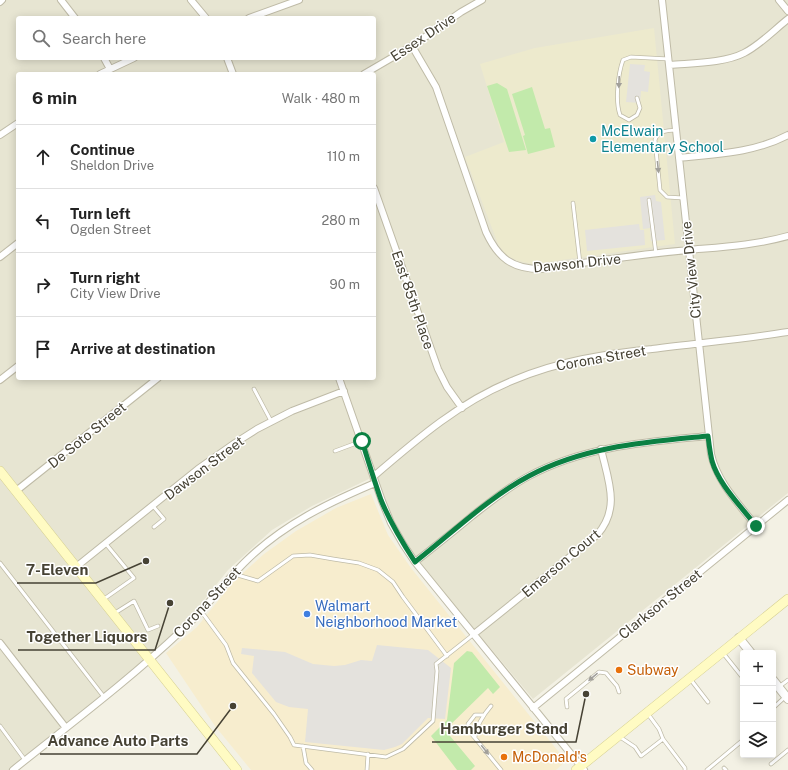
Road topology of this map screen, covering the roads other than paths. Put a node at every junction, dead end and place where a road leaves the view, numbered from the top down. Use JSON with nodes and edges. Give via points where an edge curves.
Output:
{"nodes":[{"id":1,"x":61,"y":0,"type":"edge"},
{"id":2,"x":192,"y":0,"type":"edge"},
{"id":3,"x":299,"y":0,"type":"edge"},
{"id":4,"x":482,"y":0,"type":"edge"},
{"id":5,"x":662,"y":0,"type":"edge"},
{"id":6,"x":779,"y":0,"type":"edge"},
{"id":7,"x":788,"y":11,"type":"edge"},
{"id":8,"x":73,"y":16,"type":"edge"},
{"id":9,"x":204,"y":16,"type":"edge"},
{"id":10,"x":255,"y":16,"type":"edge"},
{"id":11,"x":788,"y":19,"type":"edge"},
{"id":12,"x":412,"y":46,"type":"junction"},
{"id":13,"x":105,"y":60,"type":"edge"},
{"id":14,"x":130,"y":60,"type":"edge"},
{"id":15,"x":228,"y":60,"type":"edge"},
{"id":16,"x":669,"y":62,"type":"junction"},
{"id":17,"x":110,"y":69,"type":"junction"},
{"id":18,"x":104,"y":72,"type":"edge"},
{"id":19,"x":232,"y":72,"type":"edge"},
{"id":20,"x":367,"y":72,"type":"edge"},
{"id":21,"x":637,"y":98,"type":"dead end"},
{"id":22,"x":16,"y":124,"type":"edge"},
{"id":23,"x":676,"y":130,"type":"junction"},
{"id":24,"x":0,"y":135,"type":"edge"},
{"id":25,"x":788,"y":135,"type":"edge"},
{"id":26,"x":679,"y":158,"type":"junction"},
{"id":27,"x":376,"y":194,"type":"edge"},
{"id":28,"x":683,"y":198,"type":"junction"},
{"id":29,"x":649,"y":200,"type":"dead end"},
{"id":30,"x":573,"y":203,"type":"dead end"},
{"id":31,"x":788,"y":236,"type":"edge"},
{"id":32,"x":16,"y":245,"type":"edge"},
{"id":33,"x":689,"y":250,"type":"junction"},
{"id":34,"x":656,"y":254,"type":"junction"},
{"id":35,"x":0,"y":257,"type":"edge"},
{"id":36,"x":580,"y":263,"type":"junction"},
{"id":37,"x":788,"y":332,"type":"edge"},
{"id":38,"x":698,"y":343,"type":"junction"},
{"id":39,"x":16,"y":368,"type":"edge"},
{"id":40,"x":0,"y":380,"type":"edge"},
{"id":41,"x":156,"y":380,"type":"edge"},
{"id":42,"x":340,"y":380,"type":"edge"},
{"id":43,"x":254,"y":389,"type":"dead end"},
{"id":44,"x":344,"y":390,"type":"junction"},
{"id":45,"x":462,"y":408,"type":"junction"},
{"id":46,"x":271,"y":421,"type":"junction"},
{"id":47,"x":708,"y":436,"type":"junction"},
{"id":48,"x":362,"y":441,"type":"junction"},
{"id":49,"x":601,"y":449,"type":"junction"},
{"id":50,"x":335,"y":451,"type":"dead end"},
{"id":51,"x":0,"y":471,"type":"edge"},
{"id":52,"x":374,"y":476,"type":"junction"},
{"id":53,"x":375,"y":483,"type":"junction"},
{"id":54,"x":16,"y":492,"type":"junction"},
{"id":55,"x":788,"y":500,"type":"edge"},
{"id":56,"x":153,"y":506,"type":"junction"},
{"id":57,"x":756,"y":526,"type":"junction"},
{"id":58,"x":154,"y":527,"type":"dead end"},
{"id":59,"x":106,"y":544,"type":"junction"},
{"id":60,"x":415,"y":562,"type":"junction"},
{"id":61,"x":0,"y":563,"type":"edge"},
{"id":62,"x":76,"y":567,"type":"junction"},
{"id":63,"x":234,"y":574,"type":"junction"},
{"id":64,"x":103,"y":600,"type":"junction"},
{"id":65,"x":787,"y":602,"type":"edge"},
{"id":66,"x":201,"y":611,"type":"junction"},
{"id":67,"x":114,"y":614,"type":"junction"},
{"id":68,"x":158,"y":626,"type":"dead end"},
{"id":69,"x":474,"y":634,"type":"junction"},
{"id":70,"x":739,"y":638,"type":"junction"},
{"id":71,"x":0,"y":643,"type":"edge"},
{"id":72,"x":749,"y":650,"type":"edge"},
{"id":73,"x":722,"y":652,"type":"junction"},
{"id":74,"x":447,"y":656,"type":"junction"},
{"id":75,"x":150,"y":659,"type":"junction"},
{"id":76,"x":740,"y":674,"type":"edge"},
{"id":77,"x":690,"y":678,"type":"junction"},
{"id":78,"x":788,"y":680,"type":"edge"},
{"id":79,"x":776,"y":684,"type":"edge"},
{"id":80,"x":619,"y":692,"type":"dead end"},
{"id":81,"x":104,"y":697,"type":"junction"},
{"id":82,"x":787,"y":698,"type":"edge"},
{"id":83,"x":708,"y":702,"type":"dead end"},
{"id":84,"x":491,"y":706,"type":"dead end"},
{"id":85,"x":776,"y":706,"type":"edge"},
{"id":86,"x":567,"y":707,"type":"dead end"},
{"id":87,"x":533,"y":708,"type":"junction"},
{"id":88,"x":647,"y":713,"type":"junction"},
{"id":89,"x":483,"y":715,"type":"junction"},
{"id":90,"x":0,"y":726,"type":"edge"},
{"id":91,"x":66,"y":728,"type":"junction"},
{"id":92,"x":618,"y":736,"type":"junction"},
{"id":93,"x":475,"y":738,"type":"junction"},
{"id":94,"x":663,"y":739,"type":"junction"},
{"id":95,"x":740,"y":742,"type":"edge"},
{"id":96,"x":303,"y":746,"type":"junction"},
{"id":97,"x":788,"y":750,"type":"edge"},
{"id":98,"x":368,"y":754,"type":"junction"},
{"id":99,"x":25,"y":760,"type":"junction"},
{"id":100,"x":771,"y":764,"type":"dead end"},
{"id":101,"x":580,"y":769,"type":"edge"},
{"id":102,"x":13,"y":770,"type":"edge"},
{"id":103,"x":237,"y":770,"type":"edge"},
{"id":104,"x":312,"y":770,"type":"edge"},
{"id":105,"x":367,"y":770,"type":"edge"},
{"id":106,"x":501,"y":770,"type":"edge"},
{"id":107,"x":685,"y":770,"type":"edge"},
{"id":108,"x":707,"y":770,"type":"edge"}],
"edges":[{"from":1,"to":8,"type":"street"},
{"from":2,"to":9,"type":"street"},
{"from":3,"to":10,"type":"street"},
{"from":4,"to":12,"type":"street","name":"Essex Drive"},
{"from":5,"to":16,"type":"street","name":"City View Drive"},
{"from":6,"to":7,"type":"street"},
{"from":11,"to":16,"type":"street","via":[[743,54],[725,59]]},
{"from":12,"to":20,"type":"street","name":"Essex Drive"},
{"from":12,"to":36,"type":"street","name":"Dawson Drive","via":[[436,87],[486,232],[496,250],[510,263],[523,268],[541,269]]},
{"from":13,"to":17,"type":"street"},
{"from":14,"to":17,"type":"street"},
{"from":15,"to":19,"type":"street"},
{"from":16,"to":21,"type":"lane","one_way":true,"via":[[639,57],[623,60],[619,72],[620,115],[629,120],[637,115],[640,108]]},
{"from":16,"to":23,"type":"street","name":"City View Drive"},
{"from":17,"to":18,"type":"street"},
{"from":22,"to":24,"type":"street"},
{"from":23,"to":26,"type":"street","name":"City View Drive"},
{"from":23,"to":28,"type":"lane","one_way":true,"via":[[662,132],[655,140],[659,183],[660,190],[667,197]]},
{"from":25,"to":26,"type":"street","via":[[753,149]]},
{"from":26,"to":28,"type":"street","name":"City View Drive"},
{"from":27,"to":45,"type":"street","name":"East 85th Place","via":[[438,369]]},
{"from":28,"to":33,"type":"street","name":"City View Drive"},
{"from":29,"to":34,"type":"lane"},
{"from":30,"to":36,"type":"lane"},
{"from":31,"to":33,"type":"street","name":"Dawson Drive","via":[[740,245]]},
{"from":32,"to":35,"type":"street"},
{"from":33,"to":34,"type":"street","name":"Dawson Drive"},
{"from":33,"to":38,"type":"street","name":"City View Drive"},
{"from":34,"to":36,"type":"street","name":"Dawson Drive"},
{"from":37,"to":38,"type":"street","name":"Corona Street"},
{"from":38,"to":45,"type":"street","name":"Corona Street","via":[[605,354],[556,365],[513,380]]},
{"from":38,"to":47,"type":"street","name":"City View Drive"},
{"from":39,"to":40,"type":"street"},
{"from":41,"to":54,"type":"street","name":"De Soto Street"},
{"from":42,"to":44,"type":"street"},
{"from":43,"to":46,"type":"lane"},
{"from":44,"to":46,"type":"street","name":"Dawson Street"},
{"from":44,"to":48,"type":"street"},
{"from":45,"to":52,"type":"street","name":"Corona Street"},
{"from":46,"to":56,"type":"street","name":"Dawson Street","via":[[198,469]]},
{"from":47,"to":49,"type":"street"},
{"from":47,"to":57,"type":"street","name":"City View Drive","via":[[716,473]]},
{"from":48,"to":50,"type":"lane"},
{"from":48,"to":52,"type":"street"},
{"from":49,"to":60,"type":"street","via":[[558,462],[512,486]]},
{"from":49,"to":69,"type":"street","name":"Emerson Court","via":[[611,497],[610,513],[603,528]]},
{"from":51,"to":54,"type":"main road"},
{"from":52,"to":53,"type":"street"},
{"from":53,"to":60,"type":"street","via":[[391,523]]},
{"from":53,"to":63,"type":"street","name":"Corona Street","via":[[305,516],[264,544]]},
{"from":54,"to":62,"type":"main road"},
{"from":55,"to":57,"type":"street","name":"Clarkson Street"},
{"from":56,"to":58,"type":"lane","via":[[164,519]]},
{"from":56,"to":59,"type":"street","name":"Dawson Street"},
{"from":57,"to":87,"type":"street","name":"Clarkson Street"},
{"from":59,"to":62,"type":"street","name":"Dawson Street"},
{"from":59,"to":64,"type":"lane","via":[[134,578]]},
{"from":60,"to":69,"type":"street"},
{"from":61,"to":81,"type":"lane"},
{"from":62,"to":64,"type":"main road"},
{"from":63,"to":66,"type":"street","name":"Corona Street"},
{"from":63,"to":74,"type":"lane","via":[[258,581],[293,556],[304,555],[359,563],[378,570],[393,582]]},
{"from":64,"to":67,"type":"main road"},
{"from":65,"to":70,"type":"main road"},
{"from":66,"to":75,"type":"street","name":"Corona Street"},
{"from":66,"to":96,"type":"lane","via":[[226,645],[232,663],[274,714],[294,745]]},
{"from":67,"to":68,"type":"lane","via":[[134,601],[148,630]]},
{"from":67,"to":75,"type":"main road"},
{"from":69,"to":74,"type":"lane"},
{"from":69,"to":87,"type":"street"},
{"from":70,"to":72,"type":"street"},
{"from":70,"to":73,"type":"main road"},
{"from":71,"to":91,"type":"street"},
{"from":73,"to":76,"type":"lane"},
{"from":73,"to":77,"type":"main road"},
{"from":74,"to":98,"type":"lane","via":[[436,664],[433,721],[403,749],[386,757]]},
{"from":75,"to":81,"type":"street","name":"Corona Street"},
{"from":75,"to":103,"type":"main road"},
{"from":77,"to":83,"type":"lane"},
{"from":77,"to":88,"type":"main road"},
{"from":78,"to":79,"type":"lane"},
{"from":79,"to":82,"type":"street"},
{"from":80,"to":86,"type":"lane","one_way":true,"via":[[606,673],[599,672],[566,699]]},
{"from":81,"to":91,"type":"street","name":"Corona Street"},
{"from":82,"to":85,"type":"lane"},
{"from":84,"to":89,"type":"lane"},
{"from":87,"to":101,"type":"street"},
{"from":88,"to":92,"type":"main road"},
{"from":88,"to":94,"type":"lane"},
{"from":89,"to":93,"type":"lane"},
{"from":89,"to":93,"type":"lane","via":[[476,715],[468,724],[468,729]]},
{"from":90,"to":99,"type":"lane"},
{"from":91,"to":99,"type":"street","name":"Corona Street"},
{"from":92,"to":94,"type":"lane","via":[[642,756]]},
{"from":92,"to":101,"type":"main road"},
{"from":93,"to":106,"type":"lane","one_way":true},
{"from":94,"to":107,"type":"lane"},
{"from":95,"to":108,"type":"lane"},
{"from":96,"to":98,"type":"lane"},
{"from":96,"to":104,"type":"lane","via":[[306,763]]},
{"from":97,"to":100,"type":"lane"},
{"from":98,"to":105,"type":"lane"},
{"from":99,"to":102,"type":"street","name":"Corona Street"}]}
